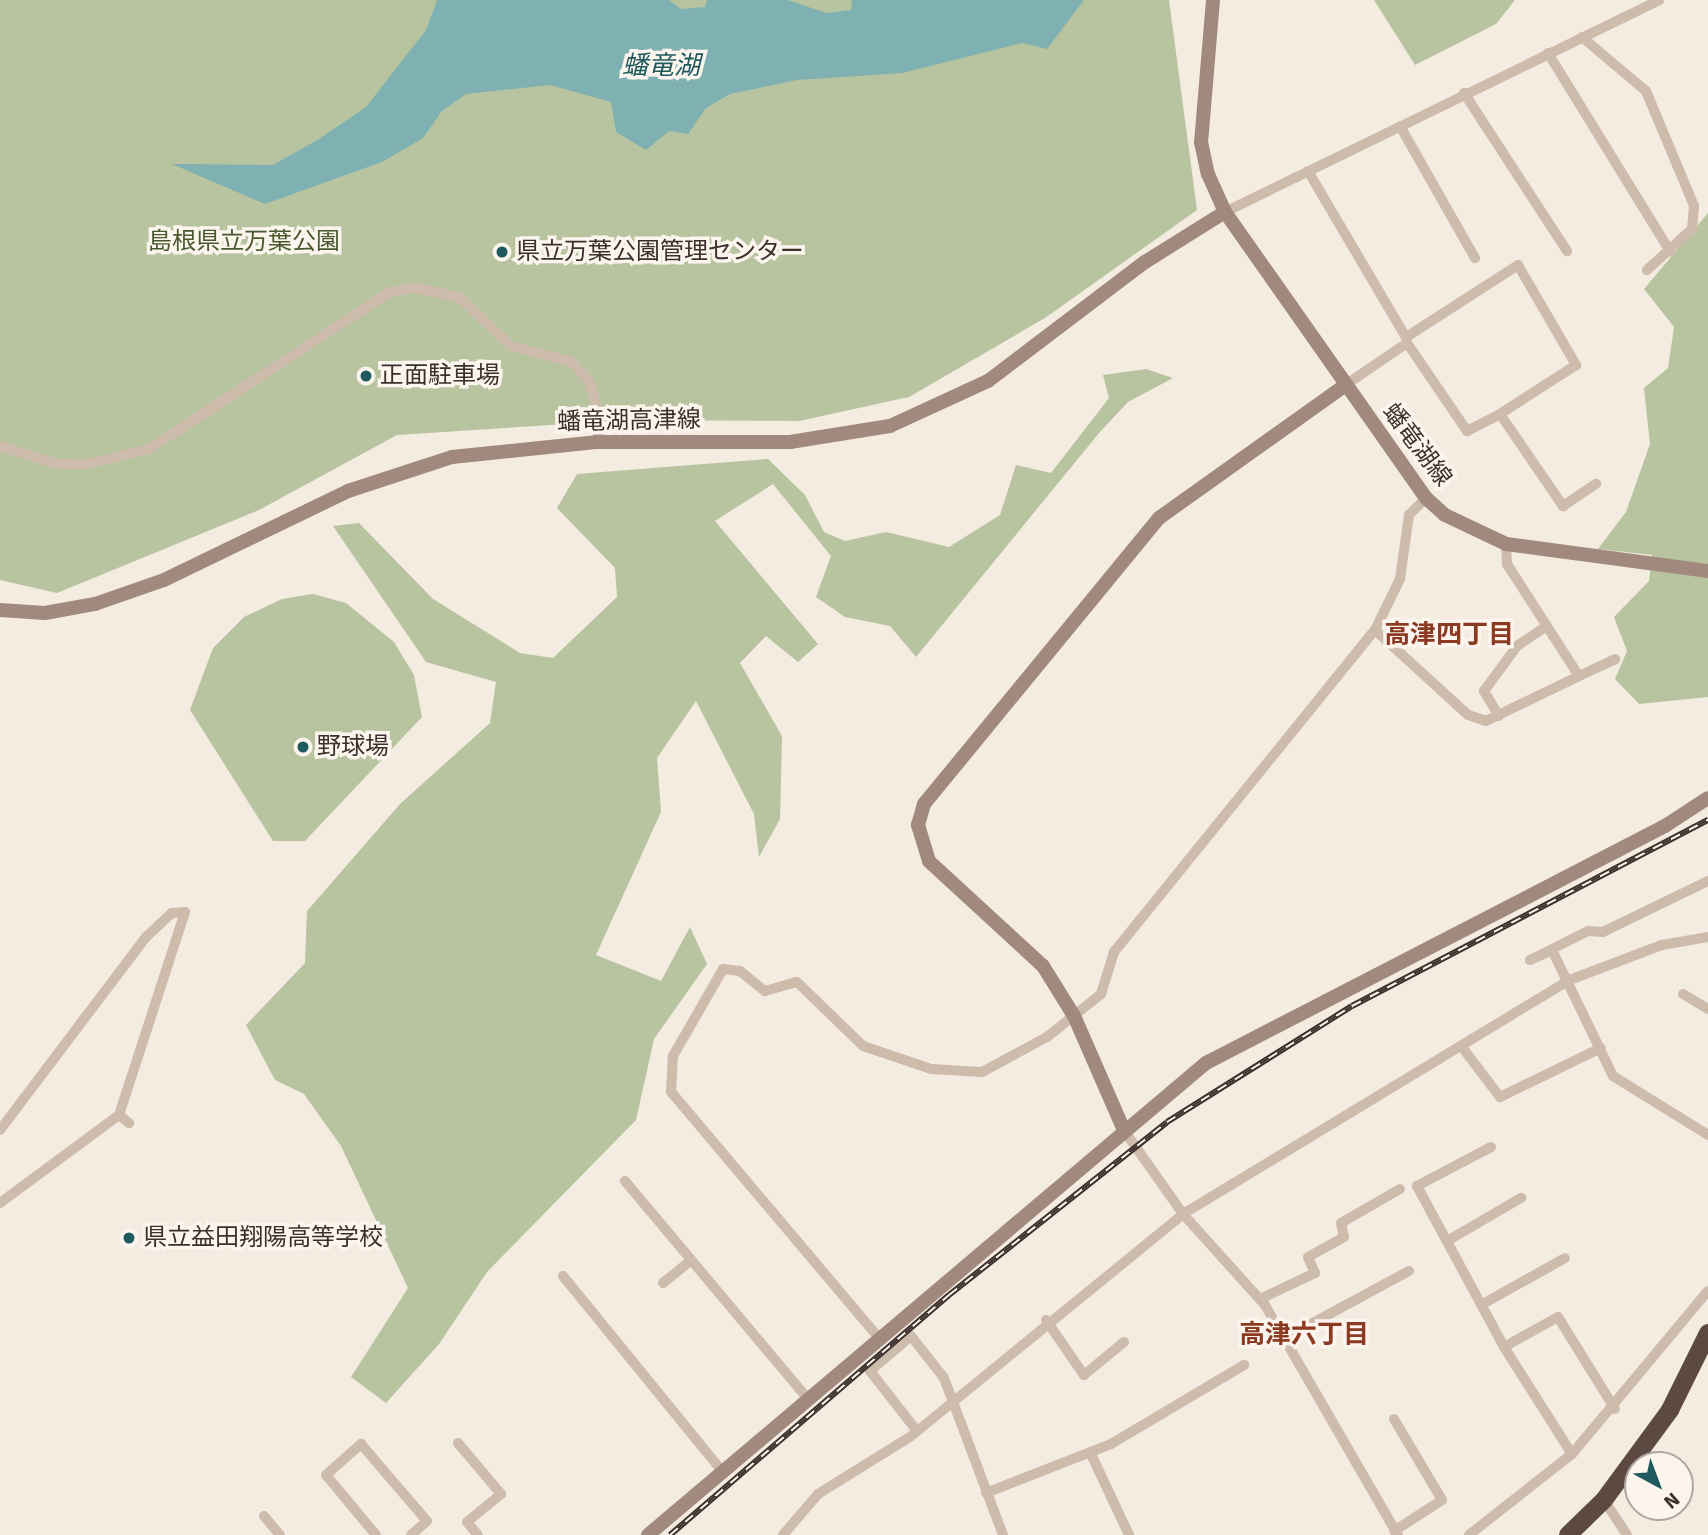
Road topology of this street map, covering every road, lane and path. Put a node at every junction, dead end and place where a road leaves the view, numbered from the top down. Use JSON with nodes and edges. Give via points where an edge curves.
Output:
{"nodes":[{"id":1,"x":1213,"y":0,"type":"edge"},
{"id":2,"x":1659,"y":0,"type":"edge"},
{"id":3,"x":1581,"y":37,"type":"junction"},
{"id":4,"x":1548,"y":53,"type":"junction"},
{"id":5,"x":1464,"y":93,"type":"junction"},
{"id":6,"x":1401,"y":126,"type":"junction"},
{"id":7,"x":1308,"y":171,"type":"junction"},
{"id":8,"x":1225,"y":212,"type":"junction"},
{"id":9,"x":1567,"y":251,"type":"dead end"},
{"id":10,"x":1670,"y":251,"type":"junction"},
{"id":11,"x":1475,"y":258,"type":"dead end"},
{"id":12,"x":1647,"y":270,"type":"dead end"},
{"id":13,"x":1407,"y":339,"type":"junction"},
{"id":14,"x":1344,"y":386,"type":"junction"},
{"id":15,"x":1500,"y":414,"type":"junction"},
{"id":16,"x":598,"y":442,"type":"junction"},
{"id":17,"x":0,"y":446,"type":"edge"},
{"id":18,"x":1596,"y":484,"type":"dead end"},
{"id":19,"x":1426,"y":498,"type":"junction"},
{"id":20,"x":1507,"y":544,"type":"junction"},
{"id":21,"x":1708,"y":571,"type":"edge"},
{"id":22,"x":0,"y":610,"type":"edge"},
{"id":23,"x":1547,"y":626,"type":"junction"},
{"id":24,"x":1375,"y":630,"type":"junction"},
{"id":25,"x":1615,"y":659,"type":"dead end"},
{"id":26,"x":1580,"y":676,"type":"junction"},
{"id":27,"x":1499,"y":716,"type":"junction"},
{"id":28,"x":1708,"y":797,"type":"edge"},
{"id":29,"x":1708,"y":881,"type":"edge"},
{"id":30,"x":1708,"y":937,"type":"edge"},
{"id":31,"x":1567,"y":981,"type":"junction"},
{"id":32,"x":1683,"y":994,"type":"dead end"},
{"id":33,"x":1708,"y":1009,"type":"edge"},
{"id":34,"x":1074,"y":1016,"type":"junction"},
{"id":35,"x":1462,"y":1047,"type":"junction"},
{"id":36,"x":1601,"y":1048,"type":"junction"},
{"id":37,"x":119,"y":1115,"type":"junction"},
{"id":38,"x":129,"y":1123,"type":"dead end"},
{"id":39,"x":1123,"y":1128,"type":"junction"},
{"id":40,"x":0,"y":1130,"type":"edge"},
{"id":41,"x":1708,"y":1135,"type":"edge"},
{"id":42,"x":1491,"y":1147,"type":"dead end"},
{"id":43,"x":625,"y":1181,"type":"dead end"},
{"id":44,"x":1400,"y":1189,"type":"dead end"},
{"id":45,"x":1521,"y":1198,"type":"dead end"},
{"id":46,"x":0,"y":1203,"type":"edge"},
{"id":47,"x":1183,"y":1214,"type":"junction"},
{"id":48,"x":1447,"y":1241,"type":"junction"},
{"id":49,"x":1564,"y":1258,"type":"dead end"},
{"id":50,"x":691,"y":1260,"type":"junction"},
{"id":51,"x":1409,"y":1271,"type":"dead end"},
{"id":52,"x":564,"y":1276,"type":"dead end"},
{"id":53,"x":663,"y":1283,"type":"dead end"},
{"id":54,"x":1708,"y":1291,"type":"edge"},
{"id":55,"x":1260,"y":1299,"type":"junction"},
{"id":56,"x":1481,"y":1305,"type":"junction"},
{"id":57,"x":1046,"y":1320,"type":"junction"},
{"id":58,"x":1708,"y":1333,"type":"edge"},
{"id":59,"x":878,"y":1338,"type":"junction"},
{"id":60,"x":1285,"y":1338,"type":"junction"},
{"id":61,"x":1124,"y":1342,"type":"dead end"},
{"id":62,"x":1504,"y":1348,"type":"junction"},
{"id":63,"x":1244,"y":1365,"type":"dead end"},
{"id":64,"x":808,"y":1399,"type":"junction"},
{"id":65,"x":950,"y":1404,"type":"junction"},
{"id":66,"x":1615,"y":1409,"type":"junction"},
{"id":67,"x":1394,"y":1419,"type":"dead end"},
{"id":68,"x":917,"y":1432,"type":"junction"},
{"id":69,"x":458,"y":1443,"type":"dead end"},
{"id":70,"x":1090,"y":1452,"type":"junction"},
{"id":71,"x":1572,"y":1454,"type":"junction"},
{"id":72,"x":722,"y":1471,"type":"junction"},
{"id":73,"x":986,"y":1493,"type":"junction"},
{"id":74,"x":1604,"y":1500,"type":"junction"},
{"id":75,"x":264,"y":1516,"type":"dead end"},
{"id":76,"x":1396,"y":1533,"type":"edge"},
{"id":77,"x":280,"y":1535,"type":"edge"},
{"id":78,"x":376,"y":1535,"type":"edge"},
{"id":79,"x":411,"y":1535,"type":"edge"},
{"id":80,"x":478,"y":1535,"type":"edge"},
{"id":81,"x":648,"y":1535,"type":"edge"},
{"id":82,"x":783,"y":1535,"type":"edge"},
{"id":83,"x":1003,"y":1535,"type":"edge"},
{"id":84,"x":1129,"y":1535,"type":"edge"},
{"id":85,"x":1469,"y":1535,"type":"edge"},
{"id":86,"x":1568,"y":1535,"type":"edge"},
{"id":87,"x":1627,"y":1535,"type":"edge"}],
"edges":[{"from":1,"to":8,"type":"street","name":"蟠竜湖線","via":[[1201,142]]},
{"from":2,"to":3,"type":"street"},
{"from":3,"to":4,"type":"street"},
{"from":3,"to":10,"type":"street","via":[[1646,91],[1656,107],[1694,206],[1692,229]]},
{"from":4,"to":5,"type":"street"},
{"from":4,"to":10,"type":"street"},
{"from":5,"to":6,"type":"street"},
{"from":5,"to":9,"type":"street"},
{"from":6,"to":7,"type":"street"},
{"from":6,"to":11,"type":"street"},
{"from":7,"to":8,"type":"street"},
{"from":7,"to":13,"type":"street"},
{"from":8,"to":14,"type":"street","name":"蟠竜湖線"},
{"from":8,"to":16,"type":"street","name":"蟠竜湖高津線","via":[[1144,262],[988,381],[890,426],[790,442]]},
{"from":10,"to":12,"type":"street"},
{"from":13,"to":14,"type":"street"},
{"from":13,"to":15,"type":"street","via":[[1467,431]]},
{"from":13,"to":15,"type":"street","via":[[1518,265],[1576,365]]},
{"from":14,"to":19,"type":"street","name":"蟠竜湖線"},
{"from":14,"to":34,"type":"street","via":[[1159,518],[924,804],[919,835],[929,861],[1023,944]]},
{"from":15,"to":18,"type":"street","via":[[1563,506]]},
{"from":16,"to":17,"type":"street","via":[[598,410],[589,381],[570,361],[512,346],[459,297],[416,288],[390,292],[149,449],[85,465],[54,463]]},
{"from":16,"to":22,"type":"street","name":"蟠竜湖高津線","via":[[452,457],[348,491],[164,580],[95,604],[45,613]]},
{"from":19,"to":20,"type":"street","name":"蟠竜湖線","via":[[1445,515]]},
{"from":19,"to":24,"type":"street","via":[[1409,515],[1400,579]]},
{"from":20,"to":21,"type":"street","name":"蟠竜湖線"},
{"from":20,"to":23,"type":"street","via":[[1507,564]]},
{"from":23,"to":26,"type":"street"},
{"from":23,"to":27,"type":"street","via":[[1517,646],[1484,691]]},
{"from":24,"to":27,"type":"street","via":[[1468,715],[1486,721]]},
{"from":24,"to":34,"type":"street","via":[[1114,952],[1101,994]]},
{"from":25,"to":26,"type":"street"},
{"from":26,"to":27,"type":"street"},
{"from":28,"to":39,"type":"street","via":[[1665,826],[1206,1063]]},
{"from":29,"to":31,"type":"street","via":[[1603,932],[1588,931],[1530,960],[1552,950]]},
{"from":30,"to":31,"type":"street","via":[[1662,945]]},
{"from":31,"to":35,"type":"street"},
{"from":31,"to":36,"type":"street"},
{"from":32,"to":33,"type":"street"},
{"from":34,"to":39,"type":"street"},
{"from":34,"to":59,"type":"street","via":[[982,1072],[932,1069],[863,1046],[796,982],[765,991],[740,971],[723,969],[673,1056],[671,1092]]},
{"from":35,"to":36,"type":"street","via":[[1500,1097]]},
{"from":35,"to":47,"type":"street"},
{"from":36,"to":41,"type":"street","via":[[1613,1076]]},
{"from":37,"to":38,"type":"street"},
{"from":37,"to":40,"type":"street","via":[[185,912],[172,913],[146,937]]},
{"from":37,"to":46,"type":"street"},
{"from":39,"to":47,"type":"street"},
{"from":39,"to":59,"type":"street"},
{"from":42,"to":48,"type":"street","via":[[1417,1186]]},
{"from":43,"to":50,"type":"street"},
{"from":44,"to":55,"type":"street","via":[[1341,1223],[1344,1237],[1308,1257],[1315,1273]]},
{"from":45,"to":48,"type":"street"},
{"from":47,"to":55,"type":"street"},
{"from":47,"to":57,"type":"street"},
{"from":48,"to":56,"type":"street"},
{"from":49,"to":56,"type":"street"},
{"from":50,"to":53,"type":"street"},
{"from":50,"to":64,"type":"street"},
{"from":51,"to":60,"type":"street"},
{"from":52,"to":72,"type":"street"},
{"from":54,"to":66,"type":"street"},
{"from":55,"to":60,"type":"street"},
{"from":56,"to":62,"type":"street"},
{"from":57,"to":61,"type":"street","via":[[1084,1375]]},
{"from":57,"to":65,"type":"street"},
{"from":58,"to":74,"type":"highway","via":[[1671,1410]]},
{"from":59,"to":64,"type":"street"},
{"from":60,"to":76,"type":"street"},
{"from":62,"to":66,"type":"street","via":[[1558,1317]]},
{"from":62,"to":71,"type":"street"},
{"from":63,"to":70,"type":"street"},
{"from":64,"to":72,"type":"street"},
{"from":65,"to":68,"type":"street"},
{"from":65,"to":68,"type":"street","via":[[944,1378],[911,1335],[870,1371]]},
{"from":65,"to":73,"type":"street"},
{"from":66,"to":71,"type":"street"},
{"from":67,"to":76,"type":"street","via":[[1442,1500]]},
{"from":68,"to":82,"type":"street","via":[[818,1494]]},
{"from":69,"to":80,"type":"street","via":[[501,1494],[467,1522]]},
{"from":70,"to":73,"type":"street"},
{"from":70,"to":84,"type":"street"},
{"from":71,"to":85,"type":"street"},
{"from":72,"to":81,"type":"street"},
{"from":73,"to":83,"type":"street"},
{"from":74,"to":86,"type":"highway"},
{"from":74,"to":87,"type":"street"},
{"from":75,"to":77,"type":"street"},
{"from":78,"to":79,"type":"street","via":[[326,1475],[361,1444],[427,1521]]}]}
